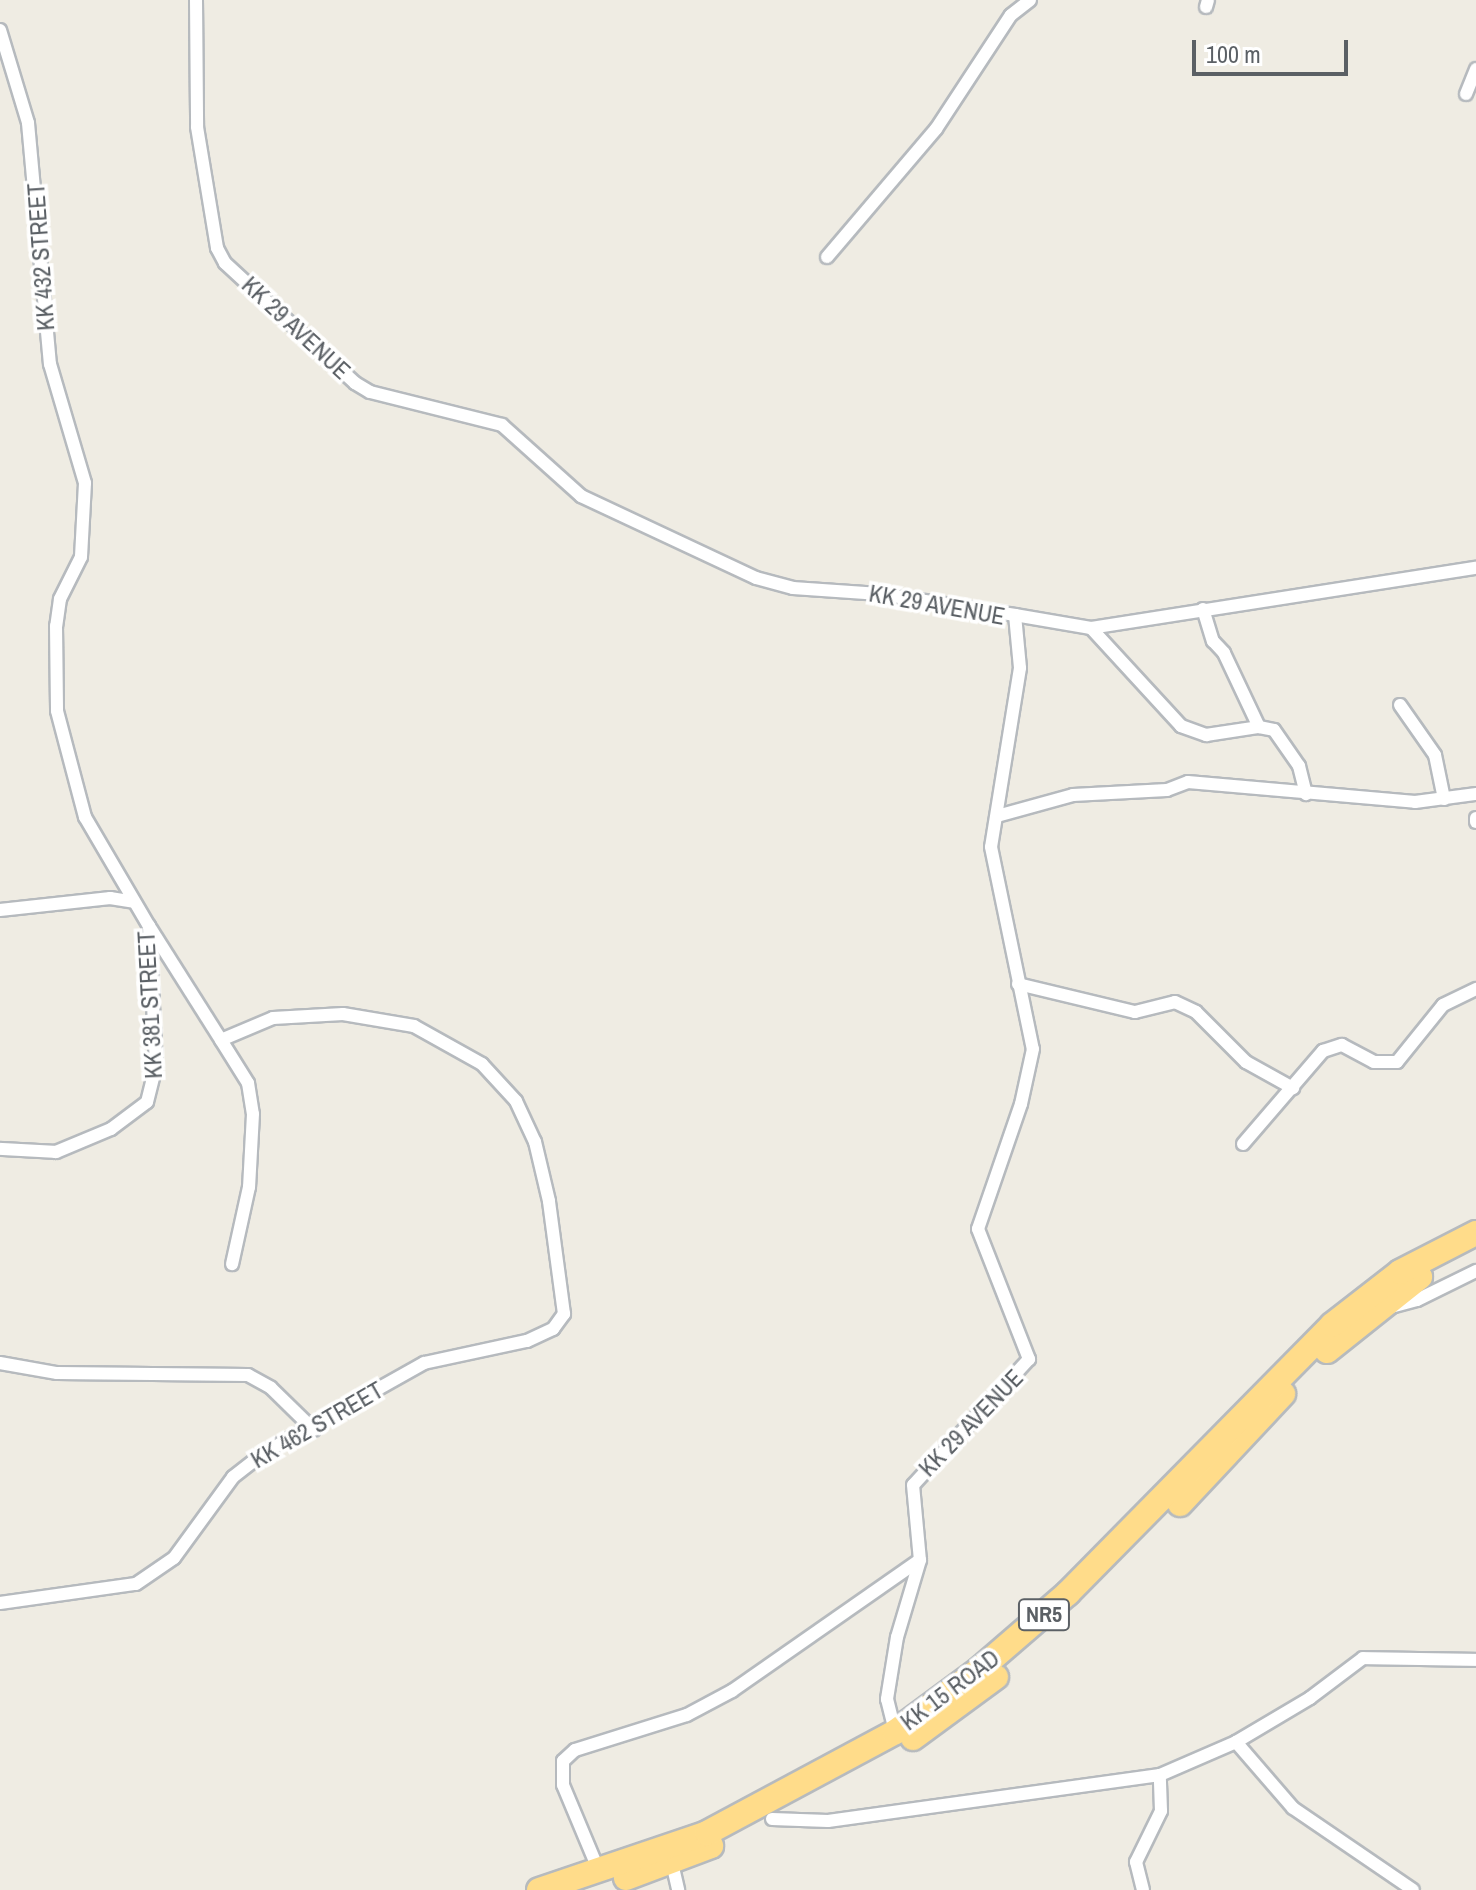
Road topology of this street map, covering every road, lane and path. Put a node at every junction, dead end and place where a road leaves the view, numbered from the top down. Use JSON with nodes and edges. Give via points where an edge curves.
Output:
{"nodes":[{"id":1,"x":196,"y":0,"type":"edge"},
{"id":2,"x":1030,"y":0,"type":"edge"},
{"id":3,"x":0,"y":30,"type":"edge"},
{"id":4,"x":1476,"y":69,"type":"edge"},
{"id":5,"x":1466,"y":94,"type":"dead end"},
{"id":6,"x":827,"y":257,"type":"dead end"},
{"id":7,"x":85,"y":483,"type":"joint"},
{"id":8,"x":1475,"y":570,"type":"edge"},
{"id":9,"x":1203,"y":609,"type":"junction"},
{"id":10,"x":1015,"y":615,"type":"junction"},
{"id":11,"x":1091,"y":628,"type":"junction"},
{"id":12,"x":1400,"y":705,"type":"dead end"},
{"id":13,"x":1259,"y":727,"type":"junction"},
{"id":14,"x":1306,"y":794,"type":"junction"},
{"id":15,"x":1476,"y":794,"type":"edge"},
{"id":16,"x":1444,"y":799,"type":"junction"},
{"id":17,"x":997,"y":816,"type":"junction"},
{"id":18,"x":134,"y":902,"type":"junction"},
{"id":19,"x":0,"y":910,"type":"edge"},
{"id":20,"x":149,"y":926,"type":"junction"},
{"id":21,"x":1018,"y":984,"type":"junction"},
{"id":22,"x":1476,"y":989,"type":"edge"},
{"id":23,"x":221,"y":1040,"type":"junction"},
{"id":24,"x":1293,"y":1088,"type":"junction"},
{"id":25,"x":1243,"y":1144,"type":"dead end"},
{"id":26,"x":0,"y":1149,"type":"edge"},
{"id":27,"x":1476,"y":1233,"type":"edge"},
{"id":28,"x":1476,"y":1248,"type":"edge"},
{"id":29,"x":232,"y":1264,"type":"dead end"},
{"id":30,"x":1476,"y":1271,"type":"edge"},
{"id":31,"x":1380,"y":1308,"type":"junction"},
{"id":32,"x":0,"y":1363,"type":"edge"},
{"id":33,"x":314,"y":1430,"type":"junction"},
{"id":34,"x":920,"y":1560,"type":"junction"},
{"id":35,"x":0,"y":1603,"type":"edge"},
{"id":36,"x":1476,"y":1660,"type":"edge"},
{"id":37,"x":895,"y":1732,"type":"junction"},
{"id":38,"x":1236,"y":1742,"type":"junction"},
{"id":39,"x":1160,"y":1775,"type":"junction"},
{"id":40,"x":772,"y":1819,"type":"junction"},
{"id":41,"x":672,"y":1863,"type":"junction"},
{"id":42,"x":598,"y":1882,"type":"edge"},
{"id":43,"x":539,"y":1890,"type":"edge"},
{"id":44,"x":678,"y":1890,"type":"edge"},
{"id":45,"x":1143,"y":1890,"type":"edge"},
{"id":46,"x":1413,"y":1890,"type":"edge"}],
"edges":[{"from":1,"to":10,"type":"street","name":"KK 29 AVENUE","via":[[197,127],[217,248],[225,263],[355,383],[370,392],[502,425],[581,496],[756,578],[793,588],[880,594]]},
{"from":2,"to":6,"type":"street","via":[[1011,15],[936,129]]},
{"from":3,"to":7,"type":"street","name":"KK 432 STREET","via":[[28,123],[50,364]]},
{"from":4,"to":5,"type":"street"},
{"from":7,"to":18,"type":"street","name":"KK 381 STREET","via":[[81,557],[60,599],[56,626],[57,711],[85,817]]},
{"from":8,"to":9,"type":"street"},
{"from":9,"to":11,"type":"street"},
{"from":9,"to":13,"type":"street","via":[[1213,641],[1224,653]]},
{"from":10,"to":11,"type":"street"},
{"from":10,"to":17,"type":"street","name":"KK 29 AVENUE","via":[[1020,668]]},
{"from":11,"to":13,"type":"street","via":[[1181,726],[1206,735]]},
{"from":12,"to":16,"type":"street","via":[[1435,755]]},
{"from":13,"to":14,"type":"street","via":[[1274,730],[1299,766]]},
{"from":14,"to":16,"type":"street"},
{"from":14,"to":17,"type":"street","via":[[1188,782],[1167,790],[1073,795]]},
{"from":15,"to":16,"type":"street"},
{"from":17,"to":21,"type":"street","name":"KK 29 AVENUE","via":[[993,861]]},
{"from":18,"to":19,"type":"street","via":[[110,898]]},
{"from":18,"to":20,"type":"street","name":"KK 381 STREET"},
{"from":20,"to":23,"type":"street"},
{"from":20,"to":26,"type":"street","name":"KK 381 STREET","via":[[156,1066],[147,1102],[111,1129],[56,1152]]},
{"from":21,"to":24,"type":"street","via":[[1135,1012],[1175,1002],[1196,1012],[1246,1062]]},
{"from":21,"to":34,"type":"street","name":"KK 29 AVENUE","via":[[1032,1032],[1032,1058],[978,1229],[1029,1359],[913,1485]]},
{"from":22,"to":24,"type":"street","via":[[1443,1005],[1397,1062],[1374,1062],[1336,1044],[1323,1051]]},
{"from":23,"to":29,"type":"street","via":[[248,1083],[253,1114],[249,1187]]},
{"from":23,"to":33,"type":"street","name":"KK 462 STREET","via":[[273,1018],[343,1014],[414,1026],[482,1064],[516,1101],[535,1142],[565,1303],[560,1322],[545,1334],[424,1363]]},
{"from":24,"to":25,"type":"street"},
{"from":27,"to":37,"type":"highway","name":"KK 15 ROAD","number":"NR5","via":[[1400,1272],[1332,1325],[1068,1593],[980,1669]]},
{"from":28,"to":31,"type":"highway","name":"KK 15 ROAD","number":"NR5","via":[[1434,1269]]},
{"from":30,"to":31,"type":"street","via":[[1417,1300]]},
{"from":31,"to":40,"type":"highway","name":"KK 15 ROAD","number":"NR5","via":[[1319,1358],[1050,1631],[944,1717]]},
{"from":32,"to":33,"type":"street","via":[[57,1373],[248,1375],[271,1388]]},
{"from":33,"to":35,"type":"street","name":"KK 462 STREET","via":[[243,1467],[174,1558],[148,1578],[124,1587]]},
{"from":34,"to":37,"type":"street","name":"KK 29 AVENUE","via":[[897,1637],[887,1699]]},
{"from":34,"to":42,"type":"street","via":[[732,1691],[687,1715],[575,1750],[563,1761],[563,1785]]},
{"from":36,"to":38,"type":"street","via":[[1363,1658],[1310,1698]]},
{"from":37,"to":42,"type":"highway","name":"KK 15 ROAD","number":"NR5","via":[[707,1833]]},
{"from":38,"to":39,"type":"street"},
{"from":38,"to":46,"type":"street","via":[[1293,1808]]},
{"from":39,"to":40,"type":"street","via":[[828,1821]]},
{"from":39,"to":45,"type":"street","via":[[1161,1811],[1136,1862]]},
{"from":40,"to":41,"type":"highway","name":"KK 15 ROAD","number":"NR5"},
{"from":41,"to":42,"type":"highway","name":"KK 15 ROAD","number":"NR5"},
{"from":41,"to":44,"type":"street"},
{"from":42,"to":43,"type":"highway","name":"KK 15 ROAD","number":"NR5"}]}
